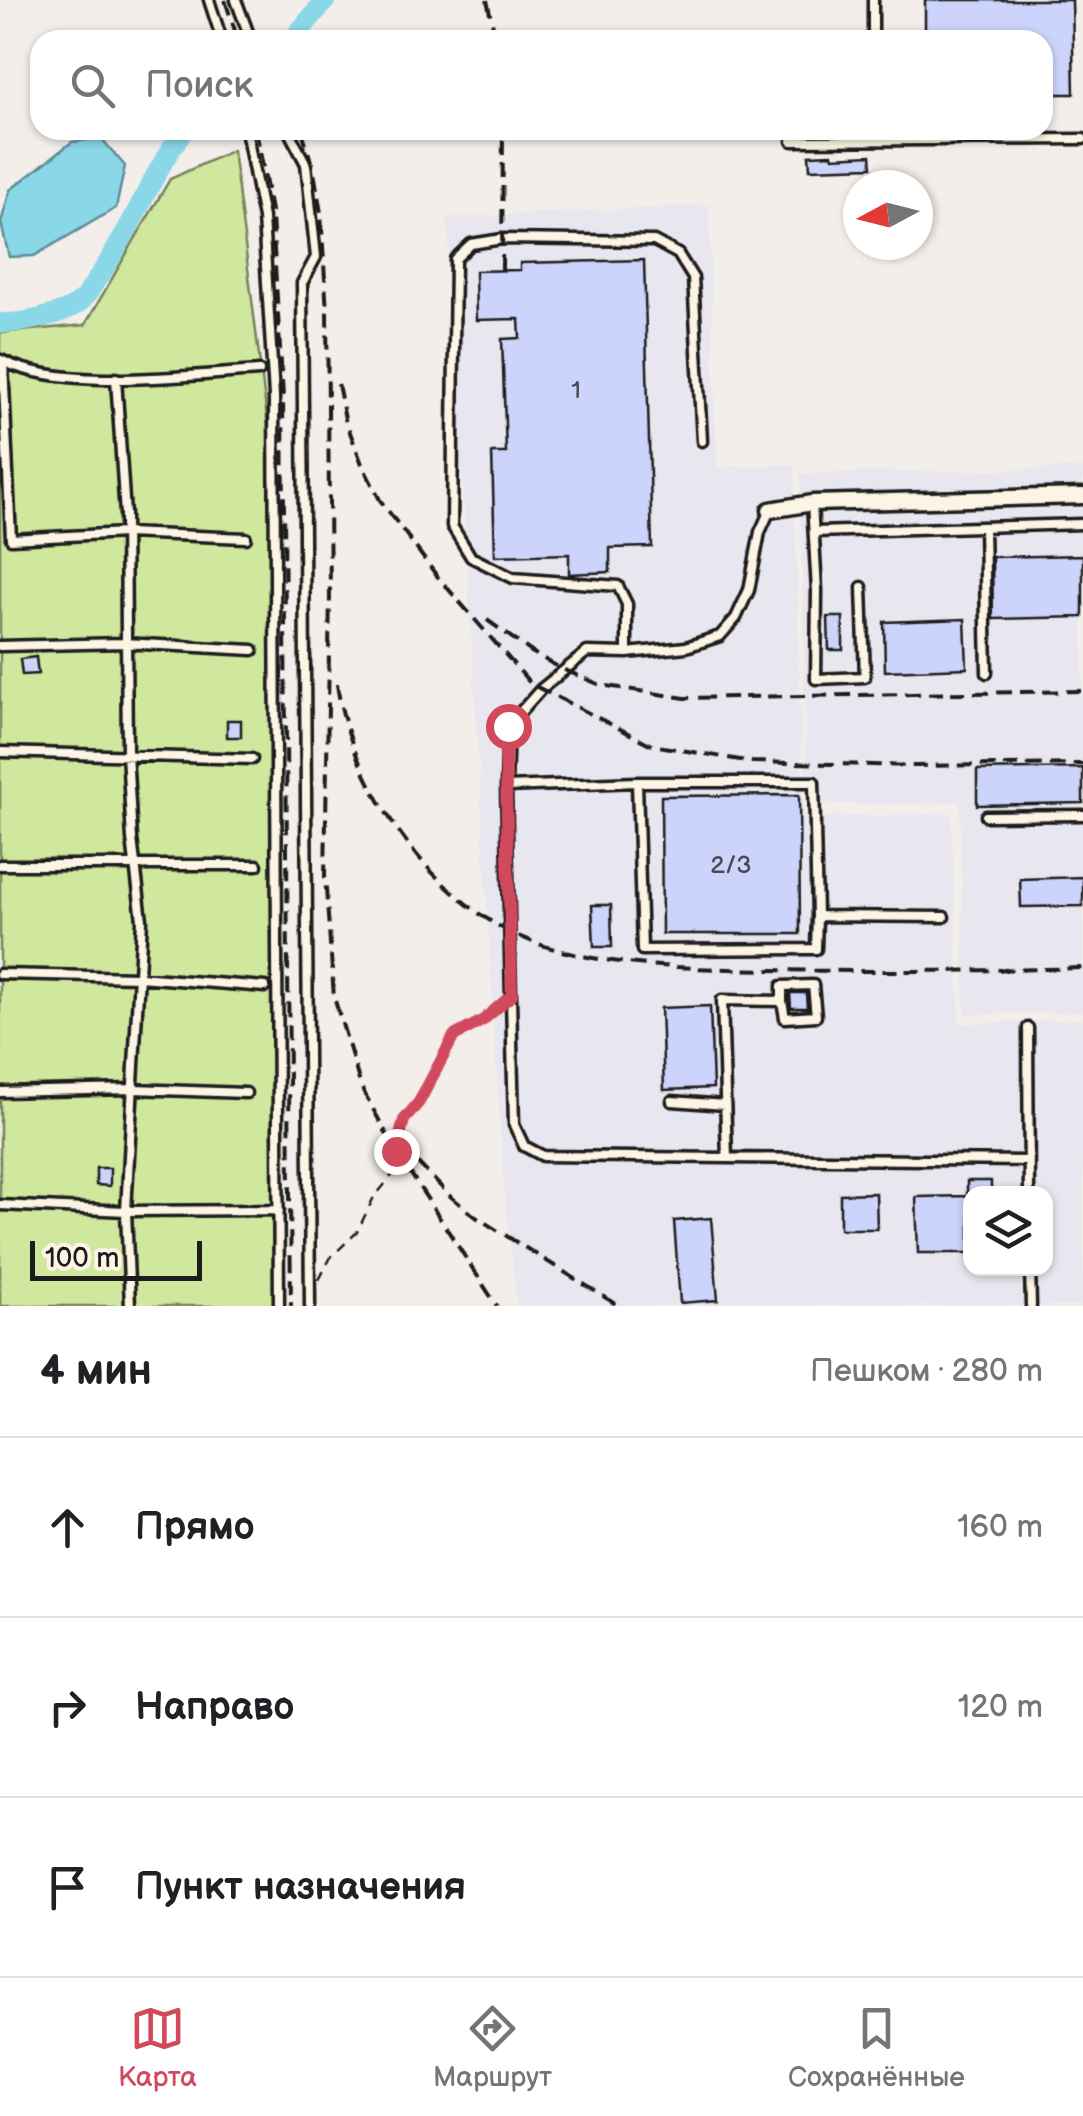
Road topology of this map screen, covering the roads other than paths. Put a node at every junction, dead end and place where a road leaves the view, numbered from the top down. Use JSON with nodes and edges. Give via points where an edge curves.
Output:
{"nodes":[{"id":1,"x":209,"y":0,"type":"edge"},
{"id":2,"x":236,"y":0,"type":"edge"},
{"id":3,"x":872,"y":0,"type":"edge"},
{"id":4,"x":219,"y":30,"type":"edge"},
{"id":5,"x":246,"y":30,"type":"edge"},
{"id":6,"x":873,"y":30,"type":"edge"},
{"id":7,"x":1053,"y":138,"type":"edge"},
{"id":8,"x":1083,"y":139,"type":"edge"},
{"id":9,"x":248,"y":140,"type":"edge"},
{"id":10,"x":293,"y":140,"type":"edge"},
{"id":11,"x":806,"y":140,"type":"edge"},
{"id":12,"x":792,"y":141,"type":"dead end"},
{"id":13,"x":2,"y":360,"type":"edge"},
{"id":14,"x":258,"y":371,"type":"dead end"},
{"id":15,"x":116,"y":378,"type":"junction"},
{"id":16,"x":702,"y":441,"type":"dead end"},
{"id":17,"x":1083,"y":496,"type":"edge"},
{"id":18,"x":812,"y":503,"type":"junction"},
{"id":19,"x":770,"y":510,"type":"joint"},
{"id":20,"x":1083,"y":524,"type":"edge"},
{"id":21,"x":984,"y":527,"type":"junction"},
{"id":22,"x":815,"y":532,"type":"junction"},
{"id":23,"x":125,"y":533,"type":"junction"},
{"id":24,"x":246,"y":538,"type":"dead end"},
{"id":25,"x":862,"y":587,"type":"dead end"},
{"id":26,"x":124,"y":644,"type":"junction"},
{"id":27,"x":0,"y":646,"type":"edge"},
{"id":28,"x":253,"y":650,"type":"dead end"},
{"id":29,"x":627,"y":653,"type":"junction"},
{"id":30,"x":987,"y":673,"type":"dead end"},
{"id":31,"x":0,"y":752,"type":"edge"},
{"id":32,"x":127,"y":753,"type":"junction"},
{"id":33,"x":252,"y":758,"type":"dead end"},
{"id":34,"x":637,"y":782,"type":"junction"},
{"id":35,"x":506,"y":787,"type":"junction"},
{"id":36,"x":1083,"y":815,"type":"edge"},
{"id":37,"x":986,"y":816,"type":"dead end"},
{"id":38,"x":135,"y":864,"type":"junction"},
{"id":39,"x":257,"y":865,"type":"dead end"},
{"id":40,"x":0,"y":866,"type":"edge"},
{"id":41,"x":816,"y":916,"type":"junction"},
{"id":42,"x":944,"y":917,"type":"dead end"},
{"id":43,"x":0,"y":974,"type":"edge"},
{"id":44,"x":139,"y":977,"type":"junction"},
{"id":45,"x":266,"y":987,"type":"dead end"},
{"id":46,"x":782,"y":1001,"type":"junction"},
{"id":47,"x":1028,"y":1028,"type":"dead end"},
{"id":48,"x":132,"y":1089,"type":"junction"},
{"id":49,"x":0,"y":1092,"type":"edge"},
{"id":50,"x":246,"y":1093,"type":"dead end"},
{"id":51,"x":672,"y":1101,"type":"dead end"},
{"id":52,"x":725,"y":1105,"type":"junction"},
{"id":53,"x":727,"y":1158,"type":"junction"},
{"id":54,"x":1029,"y":1161,"type":"junction"},
{"id":55,"x":1029,"y":1186,"type":"edge"},
{"id":56,"x":0,"y":1206,"type":"edge"},
{"id":57,"x":279,"y":1210,"type":"junction"},
{"id":58,"x":126,"y":1211,"type":"junction"},
{"id":59,"x":1030,"y":1276,"type":"edge"},
{"id":60,"x":310,"y":1302,"type":"edge"},
{"id":61,"x":130,"y":1306,"type":"edge"},
{"id":62,"x":280,"y":1306,"type":"edge"},
{"id":63,"x":1030,"y":1306,"type":"edge"}],
"edges":[{"from":1,"to":4,"type":"lane"},
{"from":2,"to":5,"type":"lane"},
{"from":3,"to":6,"type":"lane"},
{"from":7,"to":8,"type":"lane"},
{"from":9,"to":57,"type":"lane","via":[[263,218],[274,396]]},
{"from":10,"to":60,"type":"lane","via":[[306,164],[316,257],[302,282]]},
{"from":11,"to":12,"type":"lane"},
{"from":13,"to":15,"type":"lane","via":[[44,374]]},
{"from":13,"to":23,"type":"lane","via":[[11,538]]},
{"from":14,"to":15,"type":"lane"},
{"from":15,"to":23,"type":"lane"},
{"from":16,"to":29,"type":"lane","via":[[693,278],[678,254],[654,241],[502,239],[472,244],[455,259],[452,526],[471,557],[512,578],[618,586],[627,604]]},
{"from":17,"to":18,"type":"street"},
{"from":18,"to":19,"type":"street"},
{"from":18,"to":22,"type":"lane"},
{"from":19,"to":29,"type":"lane","via":[[749,590],[720,636]]},
{"from":20,"to":21,"type":"lane"},
{"from":21,"to":22,"type":"lane"},
{"from":21,"to":30,"type":"lane"},
{"from":22,"to":25,"type":"lane","via":[[816,679],[865,677]]},
{"from":23,"to":24,"type":"lane"},
{"from":23,"to":26,"type":"lane"},
{"from":26,"to":27,"type":"lane"},
{"from":26,"to":28,"type":"lane"},
{"from":26,"to":32,"type":"lane"},
{"from":29,"to":35,"type":"lane","via":[[586,652],[523,707],[508,726]]},
{"from":31,"to":32,"type":"lane"},
{"from":32,"to":33,"type":"lane"},
{"from":32,"to":38,"type":"lane"},
{"from":34,"to":35,"type":"lane"},
{"from":34,"to":41,"type":"lane","via":[[814,782]]},
{"from":34,"to":41,"type":"lane","via":[[642,950],[816,949]]},
{"from":35,"to":53,"type":"lane","via":[[514,1125],[524,1146],[543,1156]]},
{"from":36,"to":37,"type":"lane"},
{"from":38,"to":39,"type":"lane"},
{"from":38,"to":40,"type":"lane"},
{"from":38,"to":44,"type":"lane","via":[[142,920]]},
{"from":41,"to":42,"type":"lane"},
{"from":43,"to":44,"type":"lane"},
{"from":44,"to":45,"type":"lane"},
{"from":44,"to":48,"type":"lane"},
{"from":46,"to":46,"type":"lane","via":[[785,1018],[816,1016],[814,986],[782,986]]},
{"from":46,"to":52,"type":"lane","via":[[722,1000]]},
{"from":47,"to":54,"type":"lane"},
{"from":48,"to":49,"type":"lane"},
{"from":48,"to":50,"type":"lane"},
{"from":48,"to":58,"type":"lane"},
{"from":51,"to":52,"type":"lane"},
{"from":52,"to":53,"type":"lane"},
{"from":53,"to":54,"type":"lane"},
{"from":54,"to":55,"type":"lane"},
{"from":56,"to":58,"type":"lane"},
{"from":57,"to":58,"type":"lane"},
{"from":57,"to":62,"type":"lane"},
{"from":58,"to":61,"type":"lane"},
{"from":59,"to":63,"type":"lane"}]}
